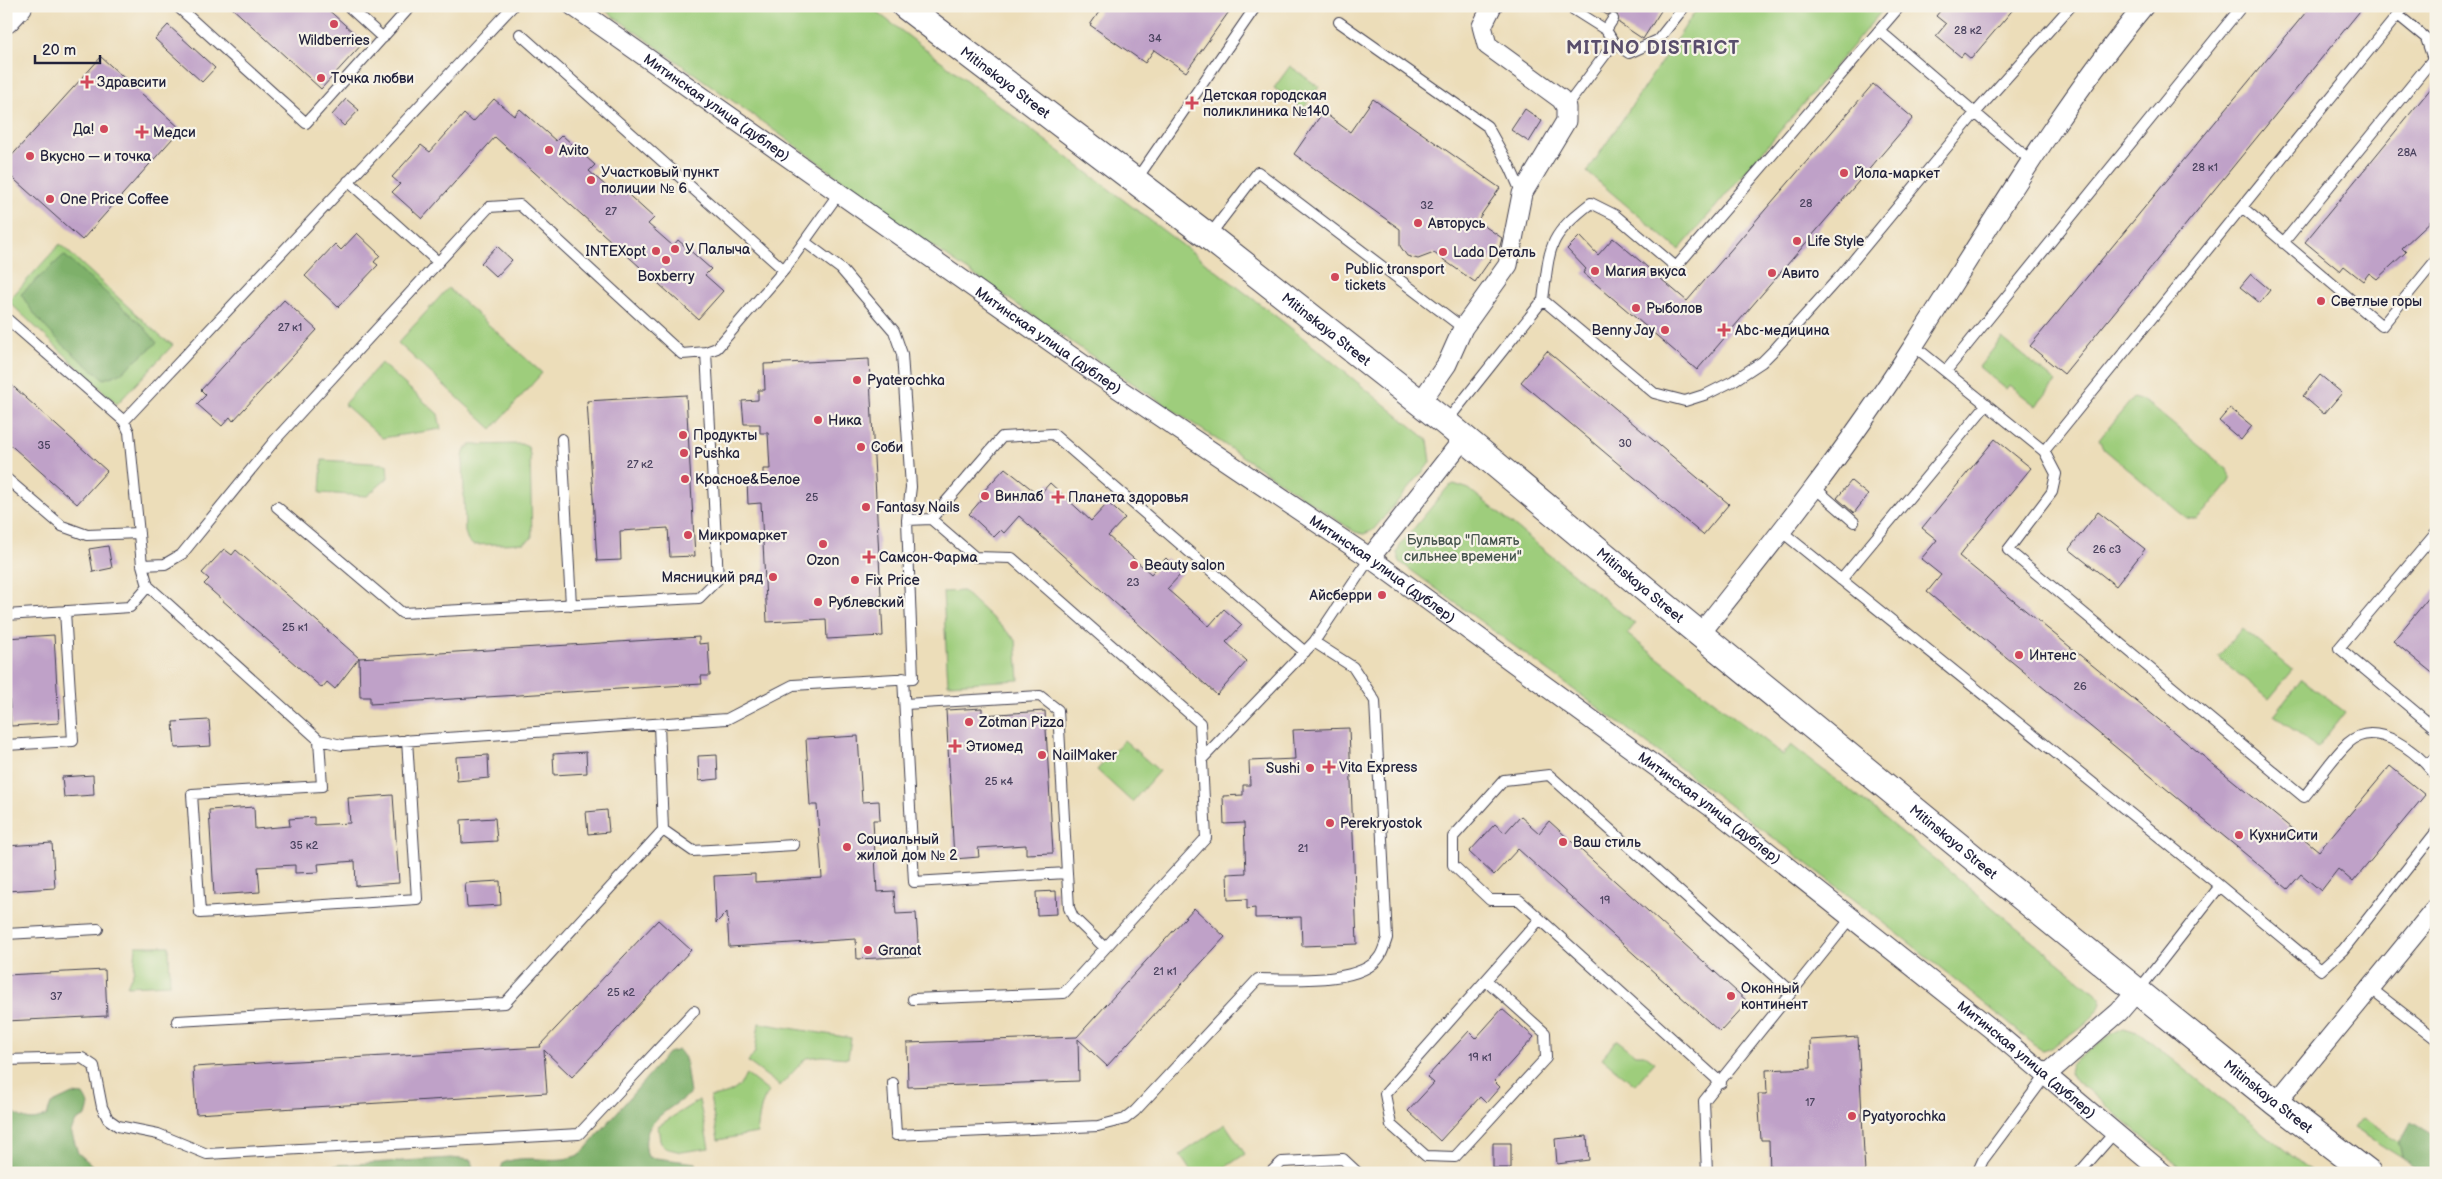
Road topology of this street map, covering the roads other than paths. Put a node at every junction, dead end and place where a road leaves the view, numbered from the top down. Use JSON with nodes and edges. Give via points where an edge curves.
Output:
{"nodes":[{"id":1,"x":19,"y":6,"type":"edge"},
{"id":2,"x":177,"y":6,"type":"edge"},
{"id":3,"x":348,"y":6,"type":"edge"},
{"id":4,"x":411,"y":6,"type":"edge"},
{"id":5,"x":513,"y":6,"type":"edge"},
{"id":6,"x":573,"y":6,"type":"edge"},
{"id":7,"x":905,"y":6,"type":"edge"},
{"id":8,"x":1256,"y":6,"type":"edge"},
{"id":9,"x":1492,"y":6,"type":"edge"},
{"id":10,"x":1568,"y":6,"type":"edge"},
{"id":11,"x":1685,"y":6,"type":"edge"},
{"id":12,"x":1900,"y":6,"type":"edge"},
{"id":13,"x":2072,"y":6,"type":"edge"},
{"id":14,"x":2144,"y":6,"type":"edge"},
{"id":15,"x":2242,"y":6,"type":"edge"},
{"id":16,"x":2405,"y":6,"type":"edge"},
{"id":17,"x":2398,"y":15,"type":"junction"},
{"id":18,"x":1613,"y":19,"type":"dead end"},
{"id":19,"x":6,"y":20,"type":"edge"},
{"id":20,"x":1339,"y":22,"type":"dead end"},
{"id":21,"x":1606,"y":30,"type":"junction"},
{"id":22,"x":1880,"y":31,"type":"junction"},
{"id":23,"x":520,"y":34,"type":"dead end"},
{"id":24,"x":383,"y":38,"type":"junction"},
{"id":25,"x":1614,"y":43,"type":"junction"},
{"id":26,"x":2434,"y":60,"type":"edge"},
{"id":27,"x":1566,"y":107,"type":"junction"},
{"id":28,"x":1976,"y":112,"type":"junction"},
{"id":29,"x":2030,"y":160,"type":"junction"},
{"id":30,"x":348,"y":181,"type":"junction"},
{"id":31,"x":1134,"y":182,"type":"junction"},
{"id":32,"x":839,"y":193,"type":"junction"},
{"id":33,"x":1522,"y":194,"type":"junction"},
{"id":34,"x":2242,"y":207,"type":"junction"},
{"id":35,"x":1208,"y":236,"type":"junction"},
{"id":36,"x":805,"y":242,"type":"junction"},
{"id":37,"x":2283,"y":243,"type":"junction"},
{"id":38,"x":2436,"y":260,"type":"edge"},
{"id":39,"x":438,"y":262,"type":"junction"},
{"id":40,"x":784,"y":270,"type":"junction"},
{"id":41,"x":1543,"y":300,"type":"junction"},
{"id":42,"x":6,"y":318,"type":"edge"},
{"id":43,"x":1463,"y":328,"type":"junction"},
{"id":44,"x":1914,"y":346,"type":"junction"},
{"id":45,"x":706,"y":352,"type":"junction"},
{"id":46,"x":1946,"y":371,"type":"junction"},
{"id":47,"x":1420,"y":403,"type":"junction"},
{"id":48,"x":1987,"y":404,"type":"junction"},
{"id":49,"x":124,"y":421,"type":"junction"},
{"id":50,"x":1455,"y":431,"type":"junction"},
{"id":51,"x":562,"y":439,"type":"dead end"},
{"id":52,"x":2044,"y":450,"type":"junction"},
{"id":53,"x":6,"y":478,"type":"edge"},
{"id":54,"x":1815,"y":488,"type":"junction"},
{"id":55,"x":277,"y":507,"type":"dead end"},
{"id":56,"x":931,"y":519,"type":"junction"},
{"id":57,"x":907,"y":520,"type":"junction"},
{"id":58,"x":1854,"y":522,"type":"dead end"},
{"id":59,"x":1781,"y":531,"type":"junction"},
{"id":60,"x":139,"y":533,"type":"junction"},
{"id":61,"x":2436,"y":533,"type":"edge"},
{"id":62,"x":1370,"y":558,"type":"junction"},
{"id":63,"x":142,"y":565,"type":"junction"},
{"id":64,"x":1841,"y":580,"type":"junction"},
{"id":65,"x":148,"y":586,"type":"junction"},
{"id":66,"x":571,"y":605,"type":"junction"},
{"id":67,"x":65,"y":611,"type":"junction"},
{"id":68,"x":6,"y":615,"type":"edge"},
{"id":69,"x":1700,"y":634,"type":"junction"},
{"id":70,"x":1314,"y":642,"type":"junction"},
{"id":71,"x":1305,"y":652,"type":"junction"},
{"id":72,"x":903,"y":678,"type":"junction"},
{"id":73,"x":905,"y":704,"type":"junction"},
{"id":74,"x":659,"y":724,"type":"junction"},
{"id":75,"x":2436,"y":729,"type":"edge"},
{"id":76,"x":319,"y":740,"type":"junction"},
{"id":77,"x":407,"y":740,"type":"junction"},
{"id":78,"x":6,"y":745,"type":"edge"},
{"id":79,"x":2436,"y":756,"type":"edge"},
{"id":80,"x":1202,"y":759,"type":"junction"},
{"id":81,"x":2428,"y":765,"type":"junction"},
{"id":82,"x":2436,"y":776,"type":"edge"},
{"id":83,"x":663,"y":830,"type":"junction"},
{"id":84,"x":2436,"y":832,"type":"edge"},
{"id":85,"x":794,"y":845,"type":"dead end"},
{"id":86,"x":1067,"y":873,"type":"junction"},
{"id":87,"x":2220,"y":886,"type":"junction"},
{"id":88,"x":2436,"y":908,"type":"edge"},
{"id":89,"x":1852,"y":917,"type":"junction"},
{"id":90,"x":1540,"y":919,"type":"junction"},
{"id":91,"x":98,"y":929,"type":"dead end"},
{"id":92,"x":6,"y":934,"type":"edge"},
{"id":93,"x":1105,"y":948,"type":"junction"},
{"id":94,"x":1486,"y":980,"type":"junction"},
{"id":95,"x":2369,"y":987,"type":"junction"},
{"id":96,"x":2137,"y":991,"type":"junction"},
{"id":97,"x":1792,"y":992,"type":"junction"},
{"id":98,"x":912,"y":999,"type":"dead end"},
{"id":99,"x":694,"y":1011,"type":"dead end"},
{"id":100,"x":177,"y":1021,"type":"dead end"},
{"id":101,"x":2436,"y":1039,"type":"edge"},
{"id":102,"x":6,"y":1060,"type":"edge"},
{"id":103,"x":2046,"y":1074,"type":"junction"},
{"id":104,"x":893,"y":1083,"type":"dead end"},
{"id":105,"x":1721,"y":1083,"type":"junction"},
{"id":106,"x":2276,"y":1103,"type":"junction"},
{"id":107,"x":2115,"y":1132,"type":"junction"},
{"id":108,"x":1270,"y":1173,"type":"edge"},
{"id":109,"x":1358,"y":1173,"type":"edge"},
{"id":110,"x":1707,"y":1173,"type":"edge"},
{"id":111,"x":1977,"y":1173,"type":"edge"},
{"id":112,"x":2078,"y":1173,"type":"edge"},
{"id":113,"x":2163,"y":1173,"type":"edge"},
{"id":114,"x":2368,"y":1173,"type":"edge"}],
"edges":[{"from":1,"to":19,"type":"main road"},
{"from":2,"to":24,"type":"lane","via":[[306,123]]},
{"from":3,"to":24,"type":"lane"},
{"from":4,"to":24,"type":"lane"},
{"from":5,"to":30,"type":"lane"},
{"from":6,"to":32,"type":"street","name":"Митинская улица (дублер)"},
{"from":7,"to":31,"type":"main road","name":"Mitinskaya Street"},
{"from":8,"to":31,"type":"lane"},
{"from":9,"to":27,"type":"street","via":[[1482,26],[1487,45],[1561,99]]},
{"from":10,"to":21,"type":"lane"},
{"from":11,"to":25,"type":"lane","via":[[1658,40],[1629,53]]},
{"from":12,"to":22,"type":"lane"},
{"from":13,"to":28,"type":"lane"},
{"from":14,"to":29,"type":"street"},
{"from":15,"to":46,"type":"lane"},
{"from":16,"to":17,"type":"lane"},
{"from":17,"to":26,"type":"lane","via":[[2426,38]]},
{"from":17,"to":34,"type":"lane"},
{"from":18,"to":21,"type":"lane"},
{"from":20,"to":33,"type":"lane","via":[[1487,126]]},
{"from":21,"to":25,"type":"lane"},
{"from":22,"to":28,"type":"lane"},
{"from":22,"to":41,"type":"lane","via":[[1676,267],[1615,215],[1591,202],[1565,224],[1549,250]]},
{"from":23,"to":40,"type":"lane"},
{"from":25,"to":27,"type":"lane"},
{"from":26,"to":37,"type":"lane"},
{"from":27,"to":33,"type":"street","via":[[1566,121]]},
{"from":28,"to":29,"type":"lane"},
{"from":28,"to":41,"type":"lane","via":[[1843,273],[1774,350],[1747,372],[1707,394],[1685,401],[1654,392]]},
{"from":29,"to":44,"type":"street"},
{"from":30,"to":39,"type":"lane"},
{"from":30,"to":49,"type":"lane"},
{"from":31,"to":35,"type":"main road","name":"Mitinskaya Street"},
{"from":32,"to":36,"type":"lane"},
{"from":32,"to":62,"type":"street","name":"Митинская улица (дублер)","via":[[1094,373]]},
{"from":33,"to":43,"type":"street","via":[[1508,265]]},
{"from":34,"to":37,"type":"lane"},
{"from":34,"to":52,"type":"lane"},
{"from":35,"to":43,"type":"lane","via":[[1258,172]]},
{"from":35,"to":47,"type":"main road","name":"Mitinskaya Street"},
{"from":36,"to":40,"type":"lane"},
{"from":36,"to":57,"type":"lane","via":[[841,269],[894,330],[902,354],[910,487]]},
{"from":37,"to":38,"type":"lane","via":[[2382,326]]},
{"from":39,"to":45,"type":"lane","via":[[489,207],[520,206],[682,354]]},
{"from":39,"to":63,"type":"lane","via":[[275,440],[182,554],[164,564]]},
{"from":40,"to":45,"type":"lane","via":[[717,348]]},
{"from":41,"to":50,"type":"lane"},
{"from":42,"to":49,"type":"lane"},
{"from":43,"to":47,"type":"street","via":[[1447,364]]},
{"from":44,"to":46,"type":"lane"},
{"from":44,"to":54,"type":"street"},
{"from":45,"to":66,"type":"lane","via":[[718,578],[699,598]]},
{"from":46,"to":48,"type":"lane"},
{"from":47,"to":50,"type":"main road","name":"Mitinskaya Street"},
{"from":48,"to":52,"type":"lane"},
{"from":48,"to":64,"type":"lane"},
{"from":49,"to":60,"type":"lane","via":[[129,432]]},
{"from":50,"to":62,"type":"street"},
{"from":50,"to":69,"type":"main road","name":"Mitinskaya Street"},
{"from":51,"to":66,"type":"lane"},
{"from":52,"to":81,"type":"lane","via":[[2056,474],[2052,492],[2008,550],[2304,797],[2350,742],[2371,734],[2394,739]]},
{"from":53,"to":60,"type":"lane","via":[[62,526],[87,535]]},
{"from":54,"to":58,"type":"lane"},
{"from":54,"to":59,"type":"street"},
{"from":55,"to":66,"type":"lane","via":[[402,613]]},
{"from":56,"to":57,"type":"lane"},
{"from":56,"to":71,"type":"lane","via":[[1002,437],[1053,434]]},
{"from":56,"to":80,"type":"lane","via":[[975,557],[1012,558],[1200,722]]},
{"from":57,"to":72,"type":"lane","via":[[913,678]]},
{"from":59,"to":64,"type":"lane"},
{"from":59,"to":69,"type":"street"},
{"from":60,"to":63,"type":"lane"},
{"from":61,"to":75,"type":"lane","via":[[2340,648]]},
{"from":62,"to":70,"type":"lane"},
{"from":62,"to":89,"type":"street","name":"Митинская улица (дублер)","via":[[1714,809]]},
{"from":63,"to":65,"type":"lane"},
{"from":64,"to":87,"type":"lane"},
{"from":65,"to":67,"type":"lane","via":[[130,607]]},
{"from":65,"to":76,"type":"lane"},
{"from":67,"to":68,"type":"lane"},
{"from":67,"to":78,"type":"lane","via":[[73,741]]},
{"from":69,"to":96,"type":"main road","name":"Mitinskaya Street"},
{"from":70,"to":71,"type":"lane"},
{"from":70,"to":104,"type":"lane","via":[[1353,667],[1375,701],[1387,938],[1380,957],[1357,973],[1315,980],[1258,979],[1135,1111],[1125,1119],[1098,1126],[896,1135]]},
{"from":71,"to":80,"type":"lane"},
{"from":72,"to":73,"type":"lane"},
{"from":72,"to":74,"type":"lane","via":[[793,685],[727,719]]},
{"from":73,"to":86,"type":"lane","via":[[1040,696],[1058,710]]},
{"from":73,"to":86,"type":"lane","via":[[914,882]]},
{"from":74,"to":77,"type":"lane"},
{"from":74,"to":83,"type":"lane"},
{"from":76,"to":77,"type":"lane","via":[[342,745]]},
{"from":76,"to":77,"type":"lane","via":[[322,786],[192,794],[200,913],[417,899]]},
{"from":79,"to":81,"type":"lane"},
{"from":80,"to":93,"type":"lane","via":[[1206,838]]},
{"from":81,"to":82,"type":"lane"},
{"from":83,"to":85,"type":"lane","via":[[693,851]]},
{"from":83,"to":100,"type":"lane","via":[[505,1003]]},
{"from":84,"to":87,"type":"lane","via":[[2343,950],[2321,970]]},
{"from":86,"to":93,"type":"lane","via":[[1069,908],[1073,916]]},
{"from":87,"to":96,"type":"lane"},
{"from":88,"to":95,"type":"street"},
{"from":89,"to":97,"type":"lane"},
{"from":89,"to":103,"type":"street","name":"Митинская улица (дублер)"},
{"from":90,"to":94,"type":"lane"},
{"from":90,"to":97,"type":"lane","via":[[1519,900],[1490,900],[1453,865],[1453,837],[1504,780],[1549,775]]},
{"from":90,"to":105,"type":"lane"},
{"from":91,"to":92,"type":"lane"},
{"from":93,"to":98,"type":"lane","via":[[1064,993]]},
{"from":94,"to":94,"type":"lane","via":[[1386,1094],[1391,1125],[1426,1156],[1455,1157],[1546,1058],[1545,1033]]},
{"from":95,"to":101,"type":"lane"},
{"from":95,"to":106,"type":"street"},
{"from":96,"to":103,"type":"street","via":[[2119,1012]]},
{"from":96,"to":106,"type":"main road","name":"Mitinskaya Street"},
{"from":97,"to":105,"type":"lane"},
{"from":99,"to":102,"type":"lane","via":[[578,1134],[207,1154],[158,1134],[118,1126],[108,1119],[102,1107],[94,1066],[82,1058]]},
{"from":103,"to":107,"type":"street","name":"Митинская улица (дублер)"},
{"from":103,"to":111,"type":"lane","via":[[1982,1160]]},
{"from":105,"to":110,"type":"lane","via":[[1704,1101]]},
{"from":106,"to":114,"type":"main road","name":"Mitinskaya Street"},
{"from":107,"to":112,"type":"lane"},
{"from":107,"to":113,"type":"street","name":"Митинская улица (дублер)"},
{"from":108,"to":109,"type":"lane","via":[[1282,1162],[1343,1159]]}]}
